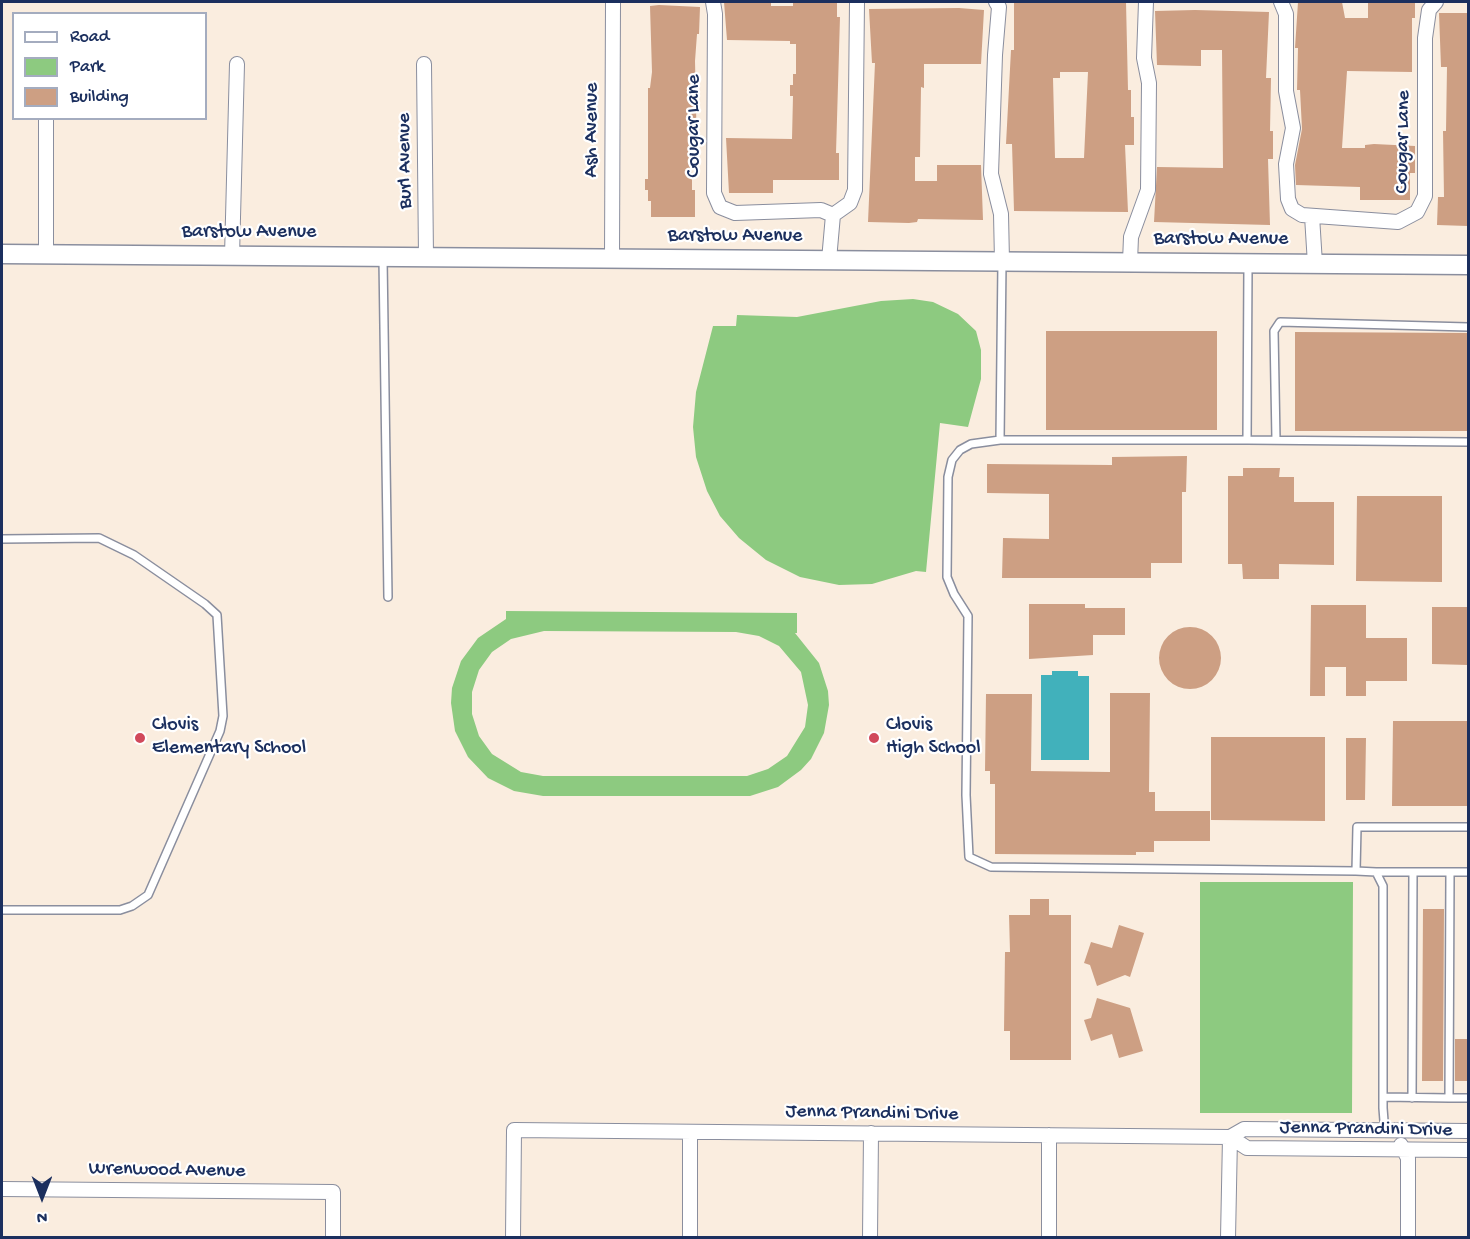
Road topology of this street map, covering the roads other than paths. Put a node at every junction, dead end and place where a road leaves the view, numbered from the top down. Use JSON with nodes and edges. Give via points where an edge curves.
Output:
{"nodes":[{"id":1,"x":613,"y":2,"type":"edge"},
{"id":2,"x":713,"y":2,"type":"edge"},
{"id":3,"x":857,"y":2,"type":"edge"},
{"id":4,"x":996,"y":2,"type":"edge"},
{"id":5,"x":1146,"y":2,"type":"edge"},
{"id":6,"x":1281,"y":2,"type":"edge"},
{"id":7,"x":1436,"y":2,"type":"edge"},
{"id":8,"x":237,"y":64,"type":"dead end"},
{"id":9,"x":424,"y":64,"type":"dead end"},
{"id":10,"x":46,"y":120,"type":"edge"},
{"id":11,"x":833,"y":215,"type":"junction"},
{"id":12,"x":1312,"y":216,"type":"junction"},
{"id":13,"x":2,"y":254,"type":"edge"},
{"id":14,"x":46,"y":254,"type":"junction"},
{"id":15,"x":232,"y":255,"type":"junction"},
{"id":16,"x":383,"y":257,"type":"junction"},
{"id":17,"x":426,"y":257,"type":"junction"},
{"id":18,"x":612,"y":258,"type":"junction"},
{"id":19,"x":829,"y":260,"type":"junction"},
{"id":20,"x":1002,"y":261,"type":"junction"},
{"id":21,"x":1130,"y":262,"type":"junction"},
{"id":22,"x":1248,"y":263,"type":"junction"},
{"id":23,"x":1315,"y":264,"type":"junction"},
{"id":24,"x":1468,"y":265,"type":"edge"},
{"id":25,"x":1468,"y":327,"type":"edge"},
{"id":26,"x":1000,"y":440,"type":"junction"},
{"id":27,"x":1248,"y":440,"type":"junction"},
{"id":28,"x":1276,"y":440,"type":"junction"},
{"id":29,"x":1468,"y":442,"type":"edge"},
{"id":30,"x":2,"y":539,"type":"edge"},
{"id":31,"x":388,"y":597,"type":"dead end"},
{"id":32,"x":1468,"y":827,"type":"edge"},
{"id":33,"x":1356,"y":871,"type":"junction"},
{"id":34,"x":1376,"y":872,"type":"junction"},
{"id":35,"x":1413,"y":872,"type":"junction"},
{"id":36,"x":1450,"y":872,"type":"junction"},
{"id":37,"x":1468,"y":872,"type":"edge"},
{"id":38,"x":2,"y":910,"type":"edge"},
{"id":39,"x":1384,"y":1097,"type":"junction"},
{"id":40,"x":1412,"y":1098,"type":"junction"},
{"id":41,"x":1449,"y":1098,"type":"junction"},
{"id":42,"x":1468,"y":1098,"type":"edge"},
{"id":43,"x":690,"y":1131,"type":"junction"},
{"id":44,"x":1391,"y":1131,"type":"junction"},
{"id":45,"x":1468,"y":1131,"type":"edge"},
{"id":46,"x":871,"y":1133,"type":"junction"},
{"id":47,"x":1049,"y":1136,"type":"junction"},
{"id":48,"x":1230,"y":1137,"type":"junction"},
{"id":49,"x":1404,"y":1150,"type":"junction"},
{"id":50,"x":1468,"y":1150,"type":"edge"},
{"id":51,"x":2,"y":1189,"type":"edge"},
{"id":52,"x":333,"y":1238,"type":"edge"},
{"id":53,"x":513,"y":1238,"type":"edge"},
{"id":54,"x":690,"y":1238,"type":"edge"},
{"id":55,"x":870,"y":1238,"type":"edge"},
{"id":56,"x":1049,"y":1238,"type":"edge"},
{"id":57,"x":1228,"y":1238,"type":"edge"},
{"id":58,"x":1408,"y":1238,"type":"edge"}],
"edges":[{"from":1,"to":18,"type":"street","name":"Ash Avenue"},
{"from":2,"to":11,"type":"street","name":"Cougar Lane","via":[[714,193],[720,207],[735,213],[821,210]]},
{"from":3,"to":11,"type":"street","via":[[855,190],[850,203]]},
{"from":4,"to":20,"type":"street","via":[[999,7],[992,174],[1001,214]]},
{"from":5,"to":21,"type":"street","via":[[1148,190],[1131,237]]},
{"from":6,"to":12,"type":"street","name":"Cougar Lane","via":[[1286,14],[1286,91],[1293,128],[1286,164],[1288,199],[1292,209]]},
{"from":7,"to":12,"type":"street","name":"Cougar Lane","via":[[1429,10],[1425,38],[1425,196],[1417,212],[1398,222]]},
{"from":8,"to":15,"type":"street"},
{"from":9,"to":17,"type":"street","name":"Burl Avenue"},
{"from":10,"to":14,"type":"street"},
{"from":11,"to":19,"type":"street"},
{"from":12,"to":23,"type":"street"},
{"from":13,"to":14,"type":"street","name":"Barstow Avenue"},
{"from":14,"to":15,"type":"street","name":"Barstow Avenue"},
{"from":15,"to":16,"type":"street","name":"Barstow Avenue"},
{"from":16,"to":17,"type":"street","name":"Barstow Avenue"},
{"from":16,"to":31,"type":"lane"},
{"from":17,"to":18,"type":"street","name":"Barstow Avenue"},
{"from":18,"to":19,"type":"street","name":"Barstow Avenue"},
{"from":19,"to":20,"type":"street","name":"Barstow Avenue"},
{"from":20,"to":21,"type":"street","name":"Barstow Avenue"},
{"from":20,"to":26,"type":"lane"},
{"from":21,"to":22,"type":"street","name":"Barstow Avenue"},
{"from":22,"to":23,"type":"street","name":"Barstow Avenue"},
{"from":22,"to":27,"type":"lane"},
{"from":23,"to":24,"type":"street","name":"Barstow Avenue"},
{"from":25,"to":28,"type":"lane","via":[[1280,322],[1274,331]]},
{"from":26,"to":27,"type":"lane"},
{"from":26,"to":33,"type":"lane","via":[[971,444],[960,450],[952,460],[948,477],[947,578],[968,616],[969,857],[991,867]]},
{"from":27,"to":28,"type":"lane"},
{"from":28,"to":29,"type":"lane"},
{"from":30,"to":38,"type":"lane","via":[[99,538],[134,555],[206,604],[217,615],[223,716],[148,895],[120,910]]},
{"from":32,"to":33,"type":"lane","via":[[1356,827]]},
{"from":33,"to":34,"type":"lane"},
{"from":34,"to":35,"type":"lane"},
{"from":34,"to":39,"type":"lane","via":[[1383,886]]},
{"from":35,"to":36,"type":"lane"},
{"from":35,"to":40,"type":"lane"},
{"from":36,"to":37,"type":"lane"},
{"from":36,"to":41,"type":"lane"},
{"from":39,"to":40,"type":"lane"},
{"from":39,"to":44,"type":"lane","via":[[1384,1121]]},
{"from":40,"to":41,"type":"lane"},
{"from":41,"to":42,"type":"lane"},
{"from":43,"to":46,"type":"street","name":"Jenna Prandini Drive"},
{"from":43,"to":53,"type":"street","name":"Jenna Prandini Drive","via":[[514,1130]]},
{"from":43,"to":54,"type":"street"},
{"from":44,"to":45,"type":"street","name":"Jenna Prandini Drive"},
{"from":44,"to":48,"type":"street","name":"Jenna Prandini Drive","via":[[1244,1129]]},
{"from":44,"to":49,"type":"street"},
{"from":46,"to":47,"type":"street","name":"Jenna Prandini Drive"},
{"from":46,"to":55,"type":"street"},
{"from":47,"to":48,"type":"street","name":"Jenna Prandini Drive"},
{"from":47,"to":56,"type":"street"},
{"from":48,"to":49,"type":"street","name":"Jenna Prandini Drive","via":[[1247,1148]]},
{"from":48,"to":57,"type":"street"},
{"from":49,"to":50,"type":"street","name":"Jenna Prandini Drive"},
{"from":49,"to":58,"type":"street","via":[[1408,1158]]},
{"from":51,"to":52,"type":"street","name":"Wrenwood Avenue","via":[[333,1192]]}]}
